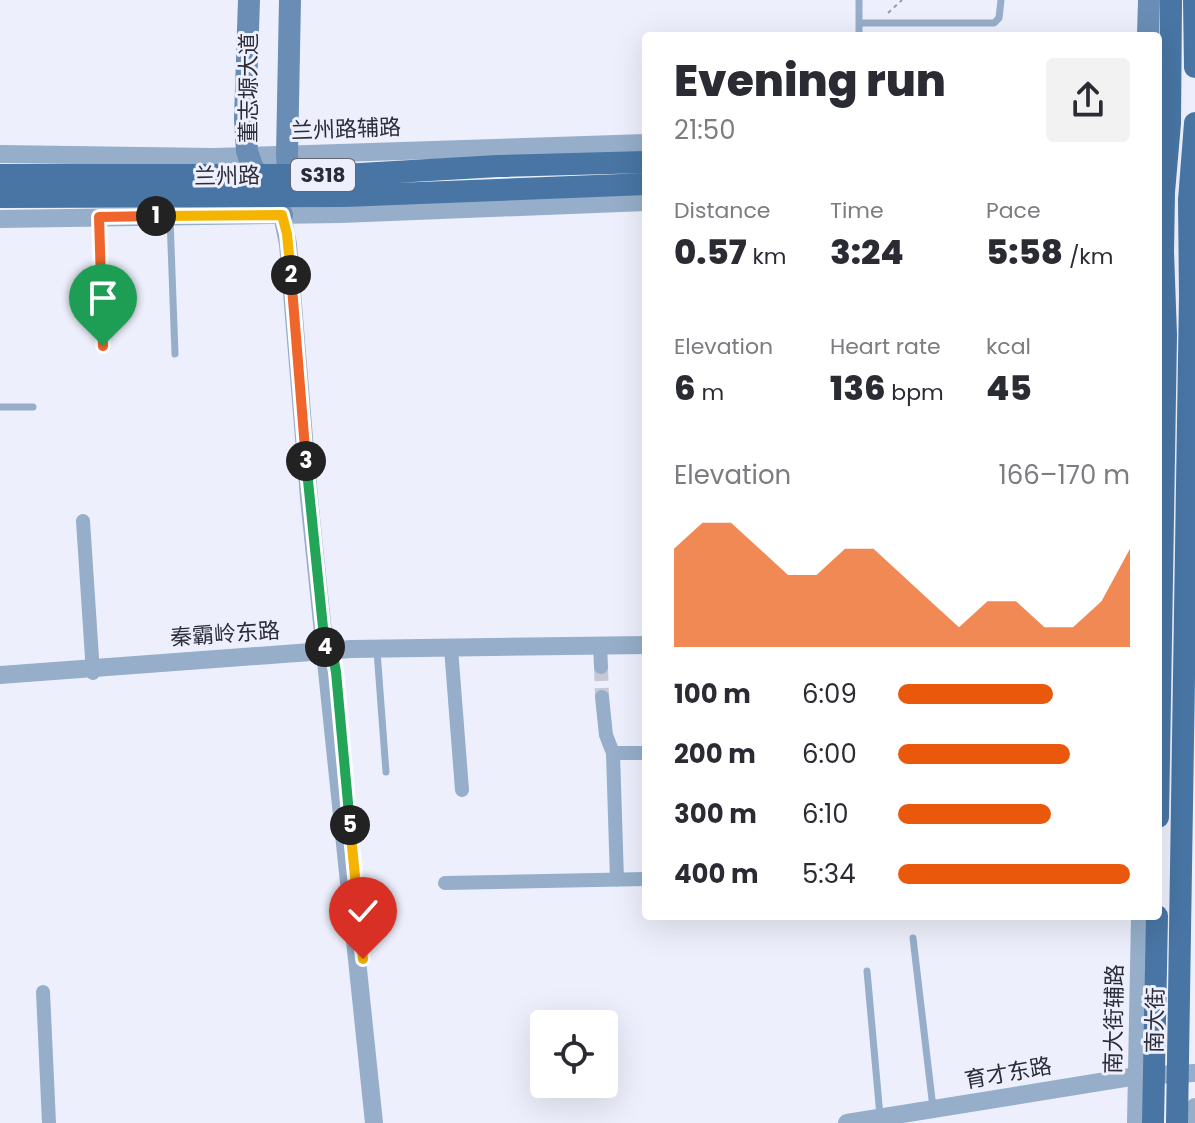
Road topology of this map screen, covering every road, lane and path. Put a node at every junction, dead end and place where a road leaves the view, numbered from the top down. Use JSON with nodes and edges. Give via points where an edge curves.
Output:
{"nodes":[{"id":1,"x":249,"y":0,"type":"edge"},
{"id":2,"x":290,"y":0,"type":"edge"},
{"id":3,"x":859,"y":0,"type":"edge"},
{"id":4,"x":1001,"y":0,"type":"edge"},
{"id":5,"x":1149,"y":0,"type":"edge"},
{"id":6,"x":1171,"y":0,"type":"edge"},
{"id":7,"x":1194,"y":0,"type":"edge"},
{"id":8,"x":859,"y":23,"type":"junction"},
{"id":9,"x":859,"y":32,"type":"edge"},
{"id":10,"x":1148,"y":32,"type":"edge"},
{"id":11,"x":1170,"y":41,"type":"junction"},
{"id":12,"x":1194,"y":43,"type":"edge"},
{"id":13,"x":1162,"y":60,"type":"edge"},
{"id":14,"x":1195,"y":67,"type":"edge"},
{"id":15,"x":1194,"y":138,"type":"edge"},
{"id":16,"x":642,"y":144,"type":"edge"},
{"id":17,"x":1163,"y":144,"type":"edge"},
{"id":18,"x":0,"y":154,"type":"edge"},
{"id":19,"x":642,"y":162,"type":"edge"},
{"id":20,"x":254,"y":166,"type":"junction"},
{"id":21,"x":1162,"y":169,"type":"edge"},
{"id":22,"x":1193,"y":172,"type":"edge"},
{"id":23,"x":0,"y":175,"type":"edge"},
{"id":24,"x":642,"y":184,"type":"edge"},
{"id":25,"x":285,"y":192,"type":"junction"},
{"id":26,"x":0,"y":197,"type":"edge"},
{"id":27,"x":642,"y":202,"type":"edge"},
{"id":28,"x":170,"y":216,"type":"junction"},
{"id":29,"x":99,"y":217,"type":"junction"},
{"id":30,"x":0,"y":219,"type":"edge"},
{"id":31,"x":1195,"y":272,"type":"edge"},
{"id":32,"x":1162,"y":282,"type":"edge"},
{"id":33,"x":1166,"y":296,"type":"junction"},
{"id":34,"x":1190,"y":296,"type":"junction"},
{"id":35,"x":103,"y":346,"type":"dead end"},
{"id":36,"x":175,"y":354,"type":"dead end"},
{"id":37,"x":0,"y":407,"type":"edge"},
{"id":38,"x":33,"y":407,"type":"dead end"},
{"id":39,"x":1162,"y":510,"type":"edge"},
{"id":40,"x":83,"y":521,"type":"dead end"},
{"id":41,"x":1190,"y":628,"type":"edge"},
{"id":42,"x":642,"y":648,"type":"edge"},
{"id":43,"x":451,"y":650,"type":"junction"},
{"id":44,"x":377,"y":651,"type":"junction"},
{"id":45,"x":330,"y":653,"type":"junction"},
{"id":46,"x":1190,"y":655,"type":"edge"},
{"id":47,"x":93,"y":671,"type":"junction"},
{"id":48,"x":0,"y":678,"type":"edge"},
{"id":49,"x":602,"y":697,"type":"tunnel mouth"},
{"id":50,"x":613,"y":753,"type":"junction"},
{"id":51,"x":642,"y":753,"type":"edge"},
{"id":52,"x":386,"y":772,"type":"dead end"},
{"id":53,"x":462,"y":790,"type":"dead end"},
{"id":54,"x":642,"y":879,"type":"edge"},
{"id":55,"x":617,"y":880,"type":"junction"},
{"id":56,"x":445,"y":883,"type":"dead end"},
{"id":57,"x":1140,"y":920,"type":"edge"},
{"id":58,"x":1157,"y":920,"type":"edge"},
{"id":59,"x":913,"y":938,"type":"dead end"},
{"id":60,"x":867,"y":971,"type":"dead end"},
{"id":61,"x":43,"y":992,"type":"dead end"},
{"id":62,"x":1186,"y":1078,"type":"edge"},
{"id":63,"x":1145,"y":1079,"type":"junction"},
{"id":64,"x":1195,"y":1107,"type":"edge"},
{"id":65,"x":933,"y":1110,"type":"junction"},
{"id":66,"x":889,"y":1120,"type":"edge"},
{"id":67,"x":49,"y":1123,"type":"edge"},
{"id":68,"x":374,"y":1123,"type":"edge"},
{"id":69,"x":381,"y":1123,"type":"edge"},
{"id":70,"x":847,"y":1123,"type":"edge"},
{"id":71,"x":1136,"y":1123,"type":"edge"},
{"id":72,"x":1153,"y":1123,"type":"edge"},
{"id":73,"x":1177,"y":1123,"type":"edge"},
{"id":74,"x":1194,"y":1123,"type":"edge"}],
"edges":[{"from":1,"to":20,"type":"main road","name":"董志塬大道","via":[[245,119]]},
{"from":2,"to":25,"type":"main road","name":"董志塬大道"},
{"from":3,"to":8,"type":"lane"},
{"from":4,"to":8,"type":"lane","via":[[994,23]]},
{"from":5,"to":10,"type":"main road"},
{"from":6,"to":11,"type":"main road"},
{"from":7,"to":12,"type":"main road"},
{"from":8,"to":9,"type":"lane"},
{"from":11,"to":13,"type":"main road"},
{"from":11,"to":17,"type":"main road"},
{"from":12,"to":14,"type":"main road"},
{"from":15,"to":17,"type":"main road"},
{"from":15,"to":22,"type":"main road"},
{"from":16,"to":25,"type":"street","name":"兰州路辅路"},
{"from":17,"to":21,"type":"main road"},
{"from":18,"to":20,"type":"street"},
{"from":19,"to":25,"type":"main road","name":"兰州路","number":"S318","via":[[574,163]]},
{"from":20,"to":23,"type":"main road","name":"兰州路","number":"S318"},
{"from":20,"to":25,"type":"main road","name":"兰州路","number":"S318"},
{"from":21,"to":22,"type":"main road"},
{"from":21,"to":33,"type":"main road"},
{"from":22,"to":34,"type":"main road","via":[[1187,251]]},
{"from":24,"to":25,"type":"main road","name":"兰州路","number":"S318"},
{"from":25,"to":26,"type":"main road","name":"兰州路","number":"S318"},
{"from":25,"to":27,"type":"street","name":"兰州路辅路"},
{"from":25,"to":28,"type":"street","name":"兰州路辅路"},
{"from":25,"to":45,"type":"street","name":"董志塬大道"},
{"from":28,"to":29,"type":"street","name":"兰州路辅路"},
{"from":28,"to":36,"type":"lane"},
{"from":29,"to":30,"type":"street","name":"兰州路辅路"},
{"from":29,"to":35,"type":"lane"},
{"from":31,"to":34,"type":"main road"},
{"from":32,"to":33,"type":"main road"},
{"from":33,"to":39,"type":"main road"},
{"from":34,"to":41,"type":"main road","name":"南大街"},
{"from":37,"to":38,"type":"lane"},
{"from":40,"to":47,"type":"street"},
{"from":41,"to":46,"type":"main road","name":"南大街"},
{"from":42,"to":43,"type":"street","name":"秦霸岭东路","via":[[600,654]]},
{"from":43,"to":44,"type":"street","name":"秦霸岭东路"},
{"from":43,"to":53,"type":"street"},
{"from":44,"to":45,"type":"street","name":"秦霸岭东路"},
{"from":44,"to":52,"type":"lane"},
{"from":45,"to":47,"type":"street","name":"秦霸岭东路"},
{"from":45,"to":68,"type":"street","name":"董志塬大道"},
{"from":45,"to":69,"type":"street","name":"董志塬大道"},
{"from":46,"to":62,"type":"main road","name":"南大街"},
{"from":47,"to":48,"type":"street","name":"秦霸岭东路"},
{"from":49,"to":50,"type":"street"},
{"from":50,"to":51,"type":"street"},
{"from":50,"to":55,"type":"street"},
{"from":54,"to":55,"type":"street"},
{"from":55,"to":56,"type":"street"},
{"from":57,"to":63,"type":"street","name":"南大街辅路"},
{"from":58,"to":63,"type":"main road","name":"南大街"},
{"from":59,"to":65,"type":"lane"},
{"from":60,"to":66,"type":"lane"},
{"from":61,"to":67,"type":"street"},
{"from":62,"to":63,"type":"street","name":"育才东路"},
{"from":62,"to":73,"type":"main road","name":"南大街"},
{"from":63,"to":65,"type":"street","name":"育才东路"},
{"from":63,"to":66,"type":"street","name":"育才东路"},
{"from":63,"to":71,"type":"street","name":"南大街辅路"},
{"from":63,"to":72,"type":"main road","name":"南大街"},
{"from":64,"to":74,"type":"street"},
{"from":65,"to":66,"type":"street","name":"育才东路"},
{"from":66,"to":70,"type":"street","name":"育才东路"}]}
